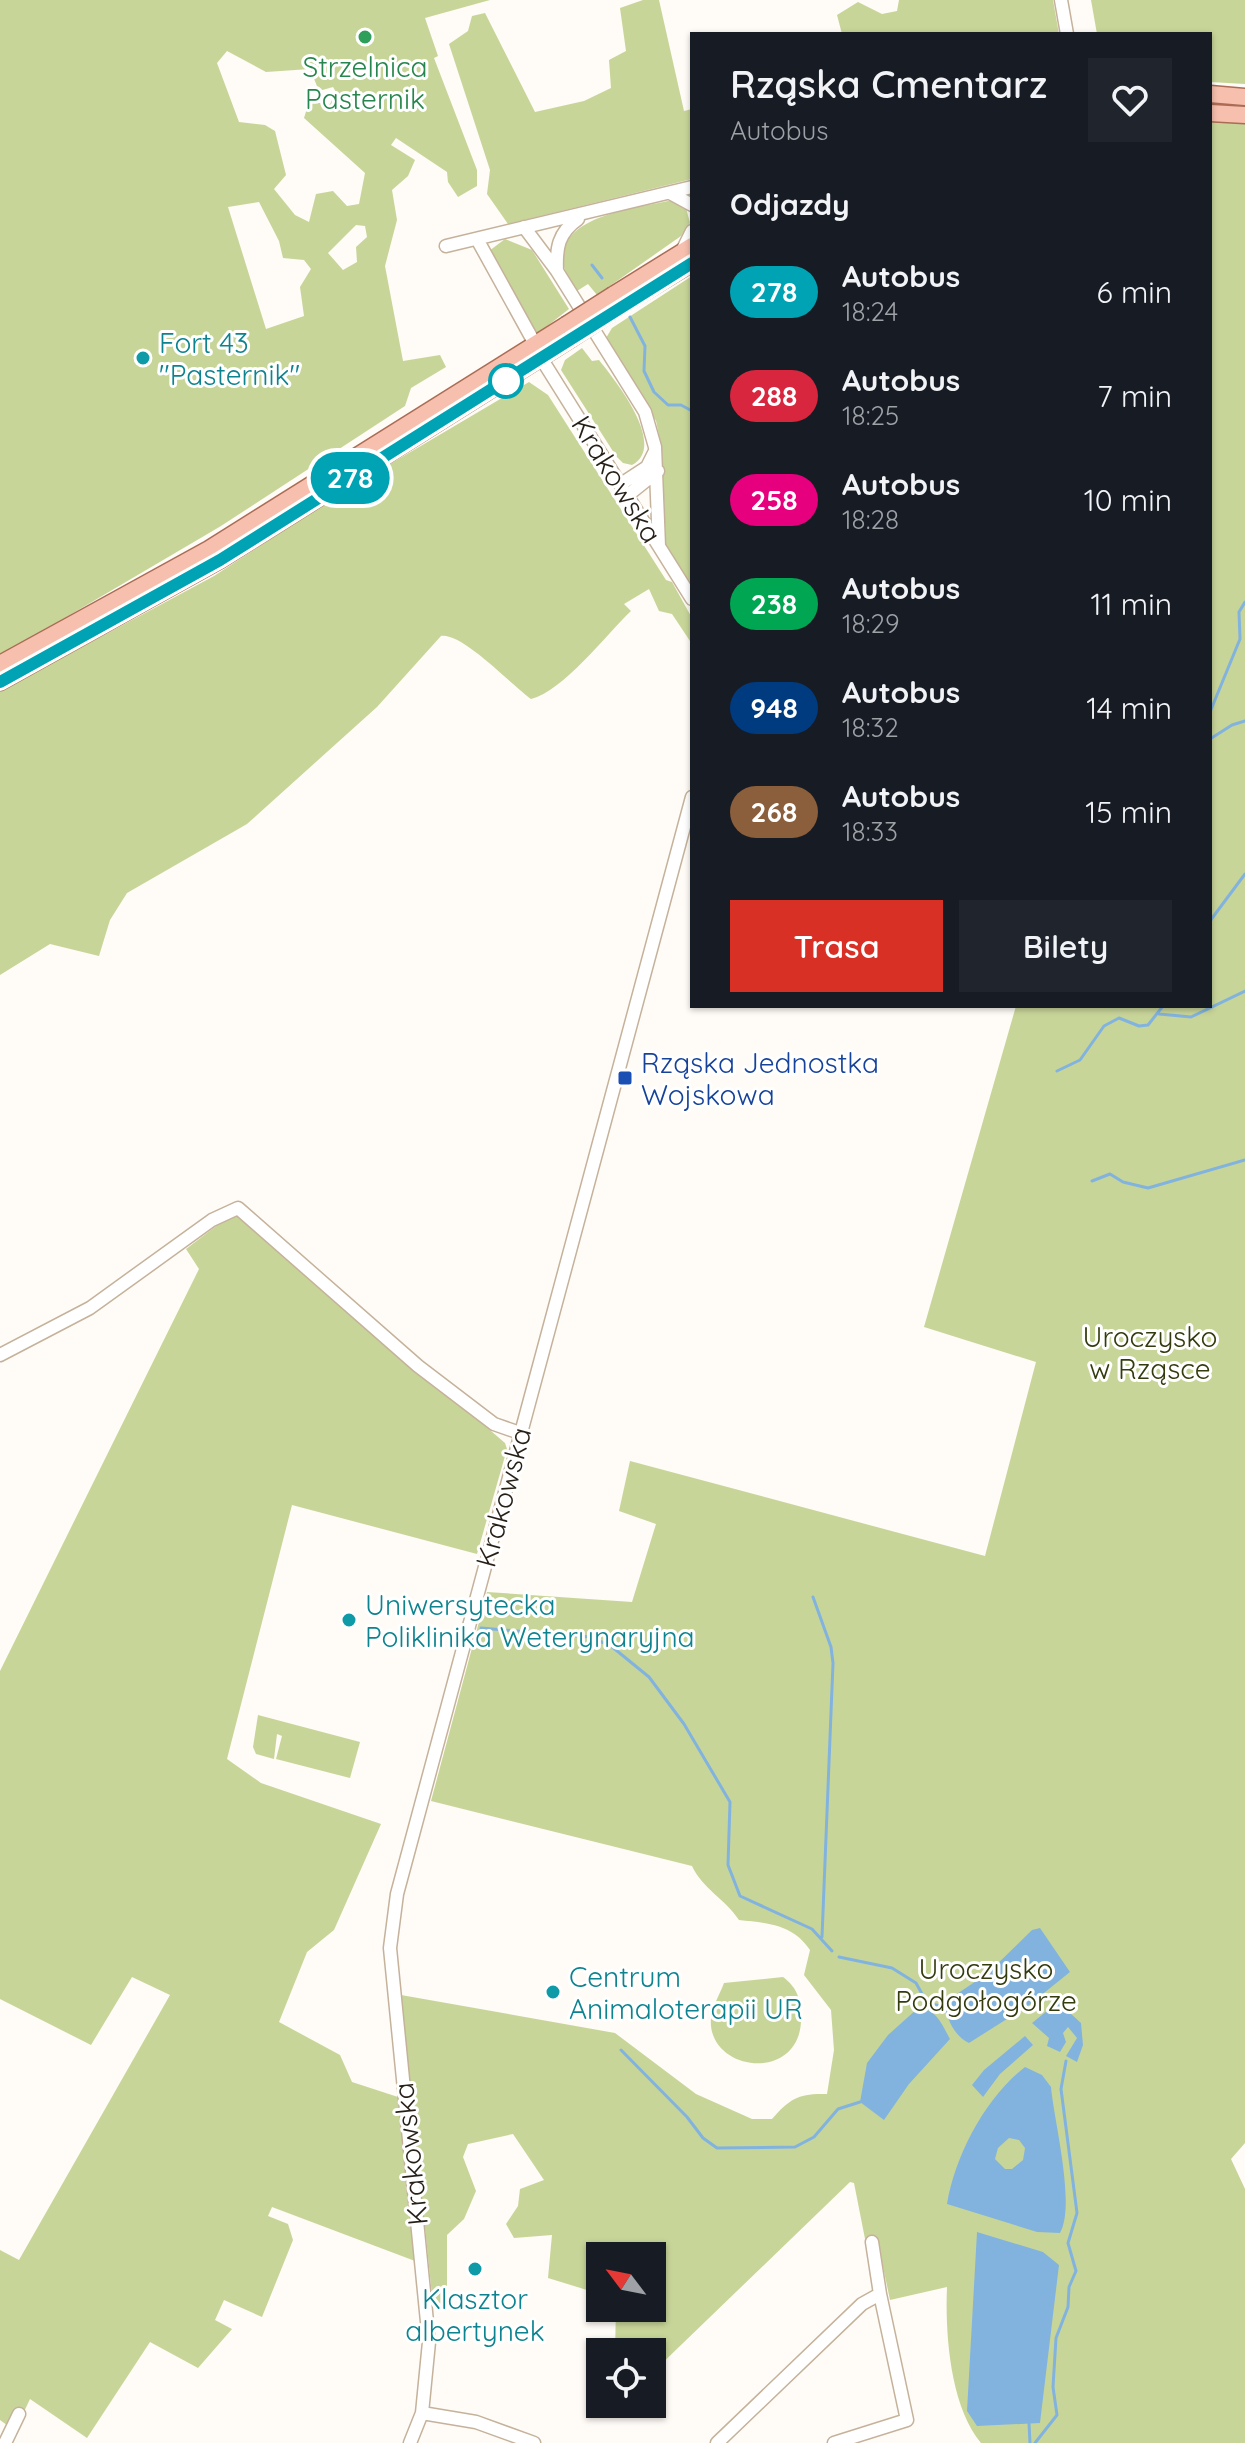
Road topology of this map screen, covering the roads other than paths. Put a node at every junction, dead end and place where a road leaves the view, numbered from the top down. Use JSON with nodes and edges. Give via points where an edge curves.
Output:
{"nodes":[{"id":1,"x":1061,"y":0,"type":"edge"},
{"id":2,"x":1067,"y":32,"type":"edge"},
{"id":3,"x":1212,"y":94,"type":"edge"},
{"id":4,"x":1245,"y":97,"type":"edge"},
{"id":5,"x":1212,"y":113,"type":"edge"},
{"id":6,"x":1245,"y":115,"type":"edge"},
{"id":7,"x":690,"y":187,"type":"edge"},
{"id":8,"x":667,"y":192,"type":"junction"},
{"id":9,"x":690,"y":204,"type":"edge"},
{"id":10,"x":585,"y":214,"type":"junction"},
{"id":11,"x":524,"y":227,"type":"junction"},
{"id":12,"x":477,"y":239,"type":"junction"},
{"id":13,"x":446,"y":246,"type":"dead end"},
{"id":14,"x":688,"y":254,"type":"edge"},
{"id":15,"x":557,"y":271,"type":"junction"},
{"id":16,"x":538,"y":351,"type":"junction"},
{"id":17,"x":655,"y":450,"type":"junction"},
{"id":18,"x":658,"y":471,"type":"junction"},
{"id":19,"x":624,"y":490,"type":"junction"},
{"id":20,"x":659,"y":546,"type":"junction"},
{"id":21,"x":690,"y":596,"type":"edge"},
{"id":22,"x":0,"y":664,"type":"edge"},
{"id":23,"x":0,"y":682,"type":"edge"},
{"id":24,"x":690,"y":804,"type":"edge"},
{"id":25,"x":0,"y":1355,"type":"edge"},
{"id":26,"x":520,"y":1433,"type":"junction"},
{"id":27,"x":872,"y":2242,"type":"dead end"},
{"id":28,"x":880,"y":2294,"type":"junction"},
{"id":29,"x":422,"y":2413,"type":"junction"},
{"id":30,"x":19,"y":2414,"type":"dead end"},
{"id":31,"x":5,"y":2443,"type":"edge"},
{"id":32,"x":410,"y":2443,"type":"edge"},
{"id":33,"x":534,"y":2443,"type":"edge"},
{"id":34,"x":717,"y":2443,"type":"edge"},
{"id":35,"x":834,"y":2443,"type":"edge"}],
"edges":[{"from":1,"to":2,"type":"street"},
{"from":3,"to":4,"type":"main road"},
{"from":5,"to":6,"type":"main road"},
{"from":7,"to":8,"type":"street"},
{"from":8,"to":9,"type":"street"},
{"from":8,"to":10,"type":"street"},
{"from":10,"to":11,"type":"street"},
{"from":10,"to":15,"type":"street","via":[[561,234]]},
{"from":11,"to":12,"type":"street"},
{"from":11,"to":15,"type":"street"},
{"from":12,"to":13,"type":"street"},
{"from":12,"to":16,"type":"street","name":"Krakowska"},
{"from":14,"to":16,"type":"main road","bridge":true},
{"from":15,"to":17,"type":"street","via":[[641,404]]},
{"from":16,"to":19,"type":"street","name":"Krakowska"},
{"from":16,"to":22,"type":"main road","via":[[221,542]]},
{"from":16,"to":23,"type":"main road","via":[[220,560]]},
{"from":17,"to":18,"type":"street"},
{"from":17,"to":19,"type":"street","via":[[647,467]]},
{"from":18,"to":19,"type":"street"},
{"from":18,"to":20,"type":"street"},
{"from":19,"to":20,"type":"street","name":"Krakowska"},
{"from":20,"to":21,"type":"street","name":"Krakowska"},
{"from":24,"to":26,"type":"street","name":"Krakowska"},
{"from":25,"to":26,"type":"street","via":[[90,1308],[212,1220],[238,1208],[409,1359],[494,1424]]},
{"from":26,"to":29,"type":"street","name":"Krakowska","via":[[397,1894],[390,1948],[429,2342]]},
{"from":27,"to":28,"type":"street"},
{"from":28,"to":34,"type":"street","via":[[862,2304]]},
{"from":28,"to":35,"type":"street","via":[[907,2420]]},
{"from":29,"to":32,"type":"street","name":"Krakowska"},
{"from":29,"to":33,"type":"street","via":[[476,2422]]},
{"from":30,"to":31,"type":"street"}]}
